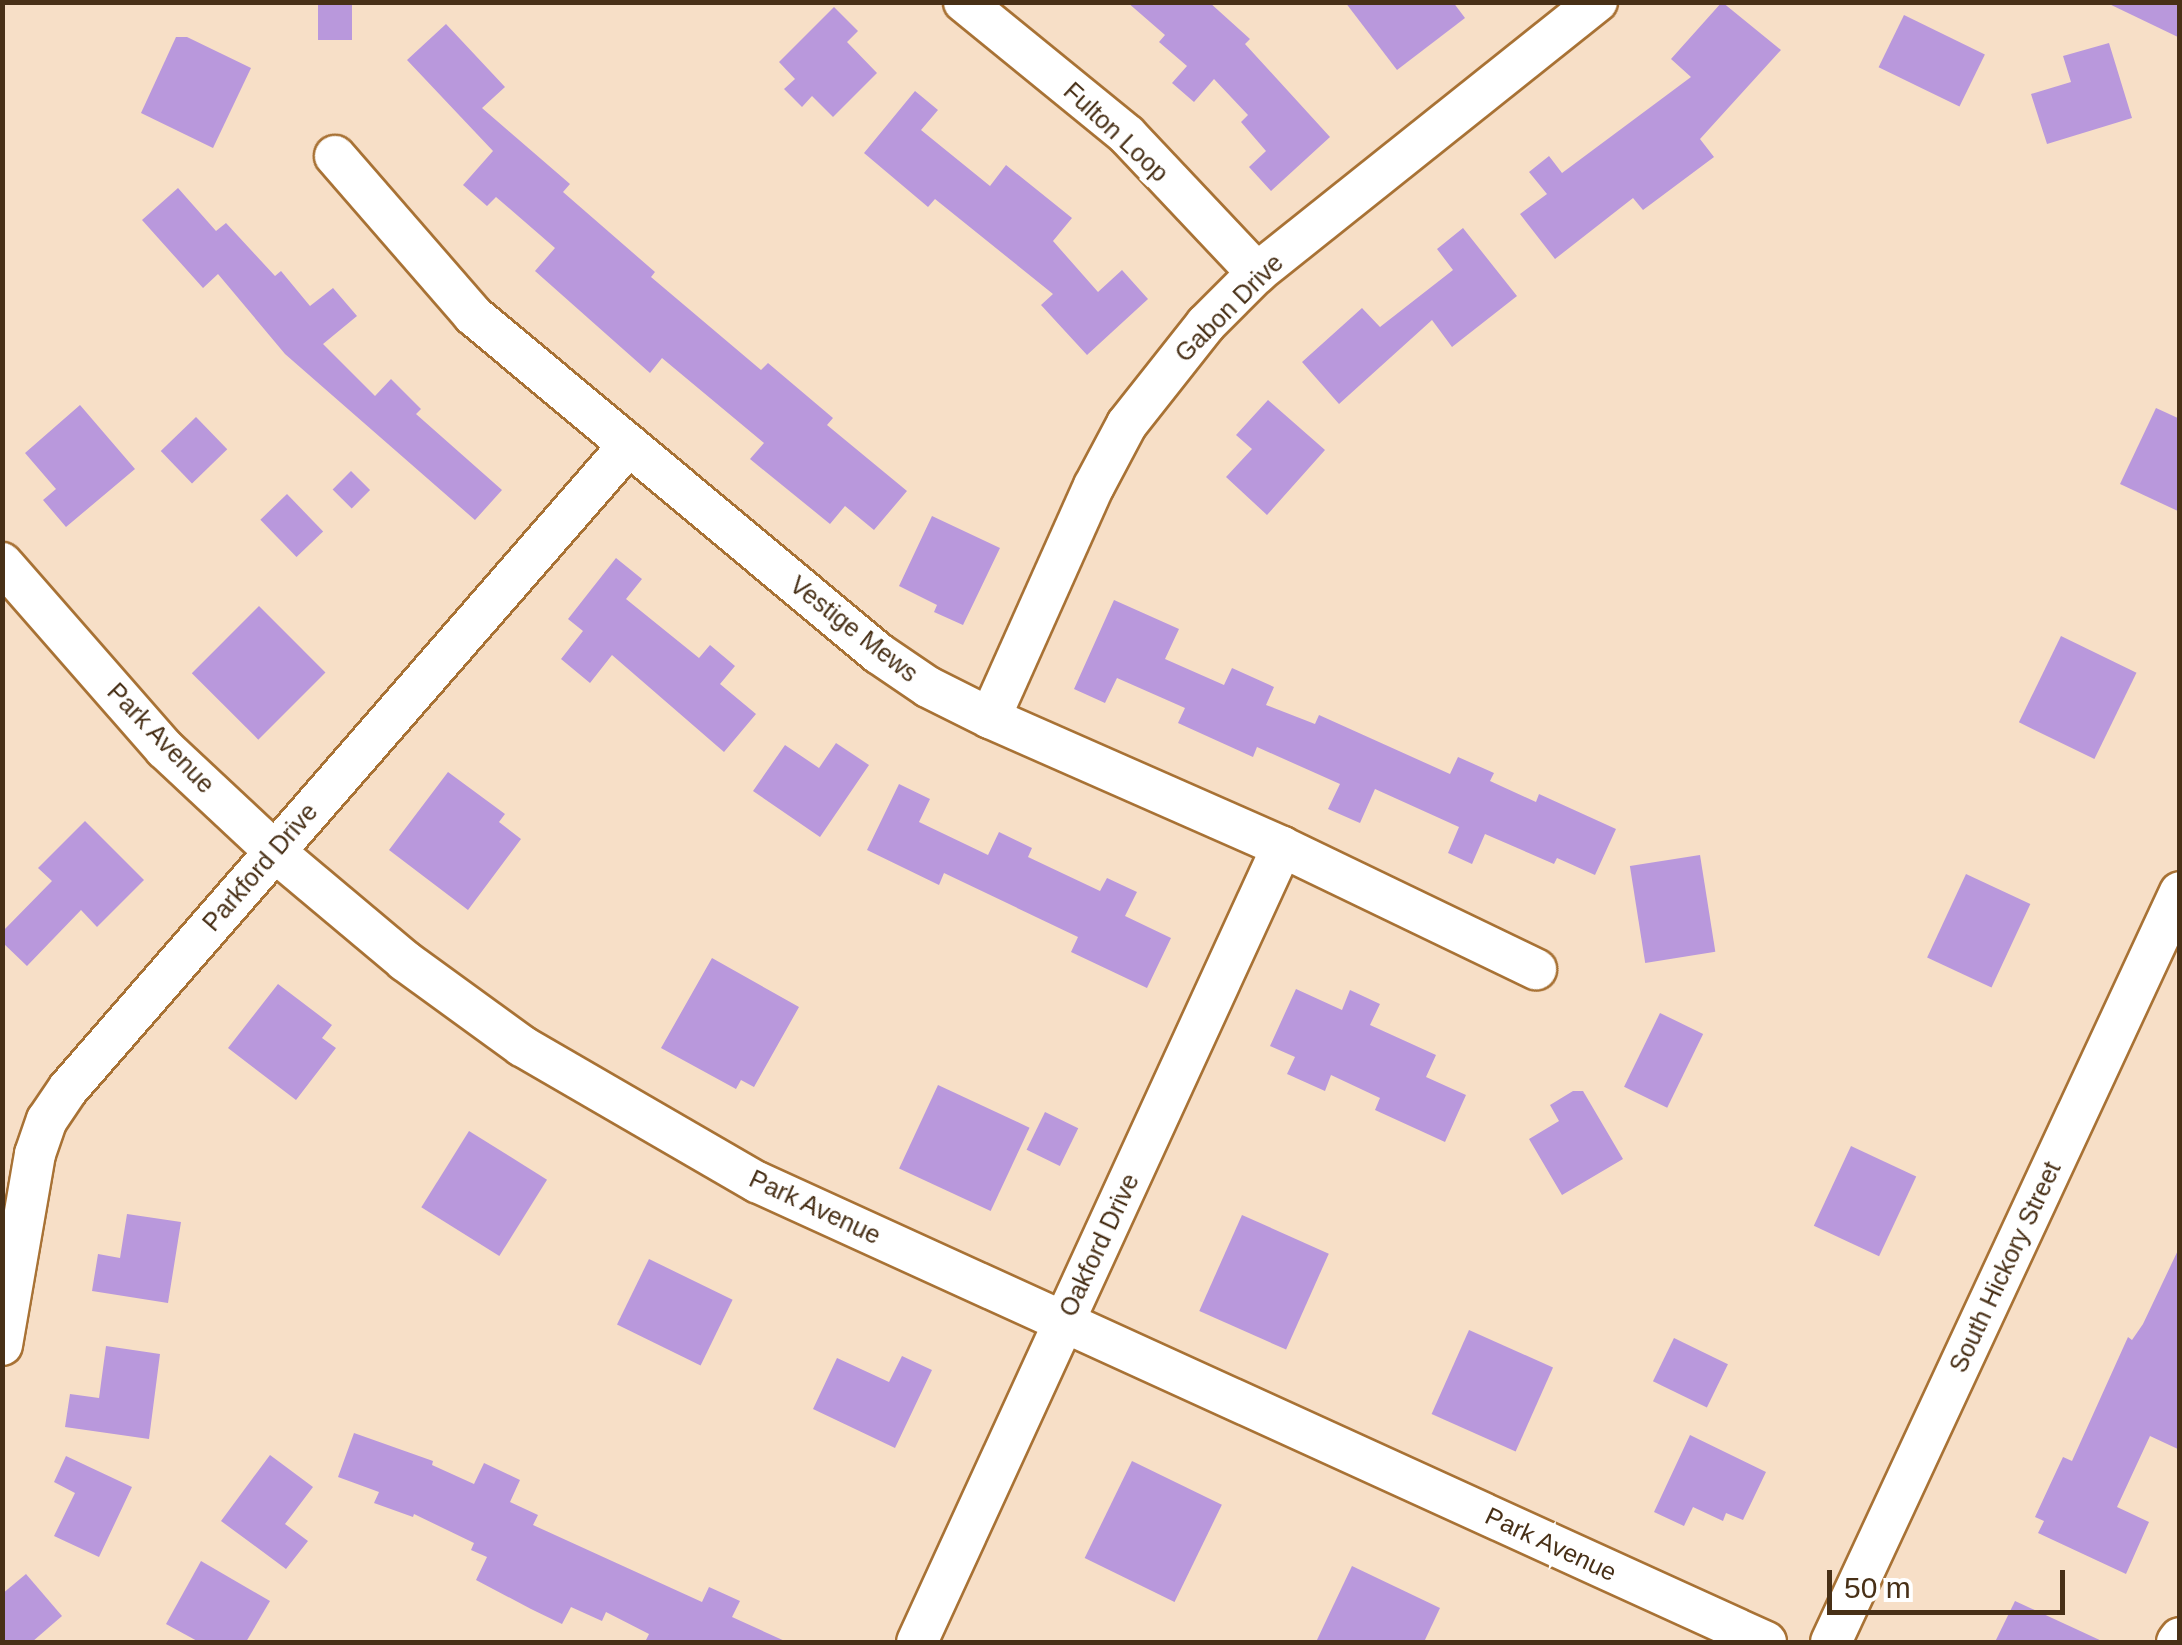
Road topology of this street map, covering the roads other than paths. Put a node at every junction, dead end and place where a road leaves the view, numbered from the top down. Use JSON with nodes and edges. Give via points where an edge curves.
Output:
{"nodes":[{"id":1,"x":964,"y":2,"type":"edge"},
{"id":2,"x":1598,"y":2,"type":"edge"},
{"id":3,"x":334,"y":156,"type":"dead end"},
{"id":4,"x":1256,"y":274,"type":"junction"},
{"id":5,"x":629,"y":444,"type":"junction"},
{"id":6,"x":2,"y":563,"type":"edge"},
{"id":7,"x":990,"y":718,"type":"junction"},
{"id":8,"x":1282,"y":848,"type":"junction"},
{"id":9,"x":274,"y":852,"type":"junction"},
{"id":10,"x":2180,"y":892,"type":"edge"},
{"id":11,"x":1536,"y":969,"type":"dead end"},
{"id":12,"x":1065,"y":1320,"type":"junction"},
{"id":13,"x":2,"y":1345,"type":"edge"},
{"id":14,"x":916,"y":1642,"type":"edge"},
{"id":15,"x":1766,"y":1642,"type":"edge"},
{"id":16,"x":1831,"y":1642,"type":"edge"}],
"edges":[{"from":1,"to":4,"type":"street","name":"Fulton Loop","via":[[1127,136]]},
{"from":2,"to":4,"type":"street","name":"Gabon Drive"},
{"from":3,"to":5,"type":"street","name":"Vestige Mews","via":[[473,315]]},
{"from":4,"to":7,"type":"street","name":"Gabon Drive","via":[[1206,324],[1127,424]]},
{"from":5,"to":7,"type":"street","name":"Vestige Mews","via":[[878,653]]},
{"from":5,"to":9,"type":"street","name":"Parkford Drive"},
{"from":6,"to":9,"type":"street","name":"Park Avenue","via":[[166,749]]},
{"from":7,"to":8,"type":"street","name":"Vestige Mews"},
{"from":8,"to":11,"type":"street","name":"Vestige Mews"},
{"from":8,"to":12,"type":"street","name":"Oakford Drive"},
{"from":9,"to":12,"type":"street","name":"Park Avenue","via":[[405,961],[522,1046],[622,1106],[757,1182]]},
{"from":9,"to":13,"type":"street","name":"Parkford Drive","via":[[47,1120],[35,1154]]},
{"from":10,"to":16,"type":"street","name":"South Hickory Street"},
{"from":12,"to":14,"type":"street","name":"Oakford Drive"},
{"from":12,"to":15,"type":"street","name":"Park Avenue"}]}
